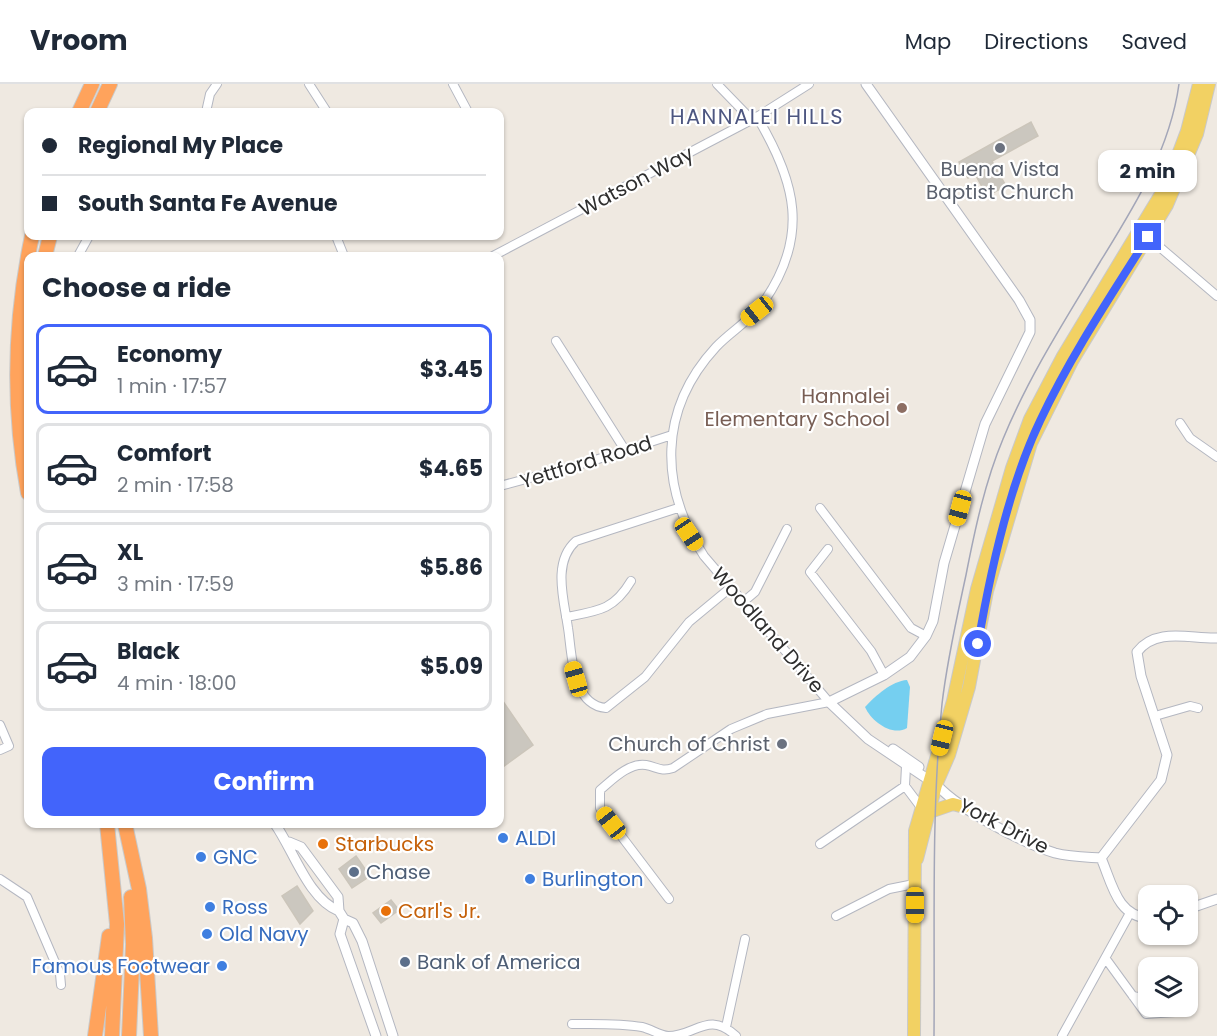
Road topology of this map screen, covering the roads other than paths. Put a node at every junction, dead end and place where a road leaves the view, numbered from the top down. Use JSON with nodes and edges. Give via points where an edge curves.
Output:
{"nodes":[{"id":1,"x":92,"y":84,"type":"edge"},
{"id":2,"x":110,"y":84,"type":"edge"},
{"id":3,"x":309,"y":84,"type":"edge"},
{"id":4,"x":453,"y":84,"type":"edge"},
{"id":5,"x":717,"y":84,"type":"edge"},
{"id":6,"x":809,"y":84,"type":"edge"},
{"id":7,"x":866,"y":84,"type":"edge"},
{"id":8,"x":1199,"y":84,"type":"edge"},
{"id":9,"x":1209,"y":84,"type":"edge"},
{"id":10,"x":215,"y":88,"type":"edge"},
{"id":11,"x":81,"y":108,"type":"edge"},
{"id":12,"x":99,"y":108,"type":"edge"},
{"id":13,"x":208,"y":108,"type":"edge"},
{"id":14,"x":324,"y":108,"type":"edge"},
{"id":15,"x":466,"y":108,"type":"edge"},
{"id":16,"x":757,"y":117,"type":"junction"},
{"id":17,"x":1148,"y":237,"type":"junction"},
{"id":18,"x":501,"y":252,"type":"edge"},
{"id":19,"x":24,"y":281,"type":"edge"},
{"id":20,"x":1217,"y":296,"type":"edge"},
{"id":21,"x":556,"y":341,"type":"dead end"},
{"id":22,"x":1180,"y":423,"type":"dead end"},
{"id":23,"x":672,"y":435,"type":"junction"},
{"id":24,"x":625,"y":450,"type":"junction"},
{"id":25,"x":1217,"y":457,"type":"edge"},
{"id":26,"x":24,"y":462,"type":"edge"},
{"id":27,"x":504,"y":485,"type":"edge"},
{"id":28,"x":678,"y":508,"type":"junction"},
{"id":29,"x":820,"y":508,"type":"dead end"},
{"id":30,"x":788,"y":529,"type":"dead end"},
{"id":31,"x":828,"y":549,"type":"dead end"},
{"id":32,"x":632,"y":581,"type":"dead end"},
{"id":33,"x":730,"y":588,"type":"junction"},
{"id":34,"x":742,"y":603,"type":"junction"},
{"id":35,"x":566,"y":617,"type":"junction"},
{"id":36,"x":926,"y":636,"type":"junction"},
{"id":37,"x":1217,"y":638,"type":"edge"},
{"id":38,"x":884,"y":675,"type":"junction"},
{"id":39,"x":829,"y":702,"type":"junction"},
{"id":40,"x":1198,"y":708,"type":"dead end"},
{"id":41,"x":1155,"y":716,"type":"junction"},
{"id":42,"x":0,"y":725,"type":"edge"},
{"id":43,"x":864,"y":733,"type":"junction"},
{"id":44,"x":0,"y":750,"type":"edge"},
{"id":45,"x":906,"y":766,"type":"junction"},
{"id":46,"x":931,"y":780,"type":"junction"},
{"id":47,"x":905,"y":786,"type":"junction"},
{"id":48,"x":964,"y":807,"type":"junction"},
{"id":49,"x":925,"y":809,"type":"junction"},
{"id":50,"x":107,"y":828,"type":"edge"},
{"id":51,"x":124,"y":828,"type":"edge"},
{"id":52,"x":125,"y":828,"type":"edge"},
{"id":53,"x":278,"y":828,"type":"edge"},
{"id":54,"x":289,"y":842,"type":"junction"},
{"id":55,"x":820,"y":844,"type":"dead end"},
{"id":56,"x":1101,"y":858,"type":"junction"},
{"id":57,"x":0,"y":879,"type":"edge"},
{"id":58,"x":914,"y":884,"type":"junction"},
{"id":59,"x":669,"y":899,"type":"dead end"},
{"id":60,"x":1217,"y":899,"type":"edge"},
{"id":61,"x":116,"y":901,"type":"junction"},
{"id":62,"x":1198,"y":906,"type":"edge"},
{"id":63,"x":1130,"y":914,"type":"junction"},
{"id":64,"x":341,"y":915,"type":"junction"},
{"id":65,"x":836,"y":916,"type":"dead end"},
{"id":66,"x":1138,"y":916,"type":"edge"},
{"id":67,"x":745,"y":939,"type":"dead end"},
{"id":68,"x":1106,"y":959,"type":"junction"},
{"id":69,"x":61,"y":985,"type":"dead end"},
{"id":70,"x":1133,"y":996,"type":"junction"},
{"id":71,"x":1138,"y":997,"type":"edge"},
{"id":72,"x":1138,"y":1002,"type":"edge"},
{"id":73,"x":572,"y":1024,"type":"dead end"},
{"id":74,"x":726,"y":1027,"type":"junction"},
{"id":75,"x":95,"y":1036,"type":"edge"},
{"id":76,"x":112,"y":1036,"type":"edge"},
{"id":77,"x":129,"y":1036,"type":"edge"},
{"id":78,"x":151,"y":1036,"type":"edge"},
{"id":79,"x":376,"y":1036,"type":"edge"},
{"id":80,"x":393,"y":1036,"type":"edge"},
{"id":81,"x":736,"y":1036,"type":"edge"},
{"id":82,"x":914,"y":1036,"type":"edge"},
{"id":83,"x":1062,"y":1036,"type":"edge"}],
"edges":[{"from":1,"to":11,"type":"highway"},
{"from":2,"to":12,"type":"highway"},
{"from":3,"to":14,"type":"street"},
{"from":4,"to":15,"type":"street"},
{"from":5,"to":16,"type":"street","name":"Woodland Drive","via":[[748,116]]},
{"from":6,"to":16,"type":"street","name":"Watson Way"},
{"from":7,"to":36,"type":"street","via":[[1030,321],[1030,332],[985,424]]},
{"from":8,"to":46,"type":"main road","via":[[1177,160],[1158,201],[1063,356],[1030,419],[987,554],[966,649],[967,677]]},
{"from":9,"to":17,"type":"main road","via":[[1186,164]]},
{"from":10,"to":13,"type":"street"},
{"from":16,"to":18,"type":"street","name":"Watson Way"},
{"from":16,"to":23,"type":"street","name":"Woodland Drive","via":[[784,166],[793,224],[790,246],[780,275],[763,303],[694,375],[681,400]]},
{"from":17,"to":20,"type":"street"},
{"from":17,"to":46,"type":"main road","via":[[1072,360],[1031,443],[987,591],[967,696],[949,755]]},
{"from":19,"to":26,"type":"highway","via":[[16,355]]},
{"from":21,"to":24,"type":"street"},
{"from":22,"to":25,"type":"street","via":[[1190,438]]},
{"from":23,"to":24,"type":"street","name":"Yettford Road"},
{"from":23,"to":28,"type":"street","name":"Woodland Drive","via":[[670,469]]},
{"from":24,"to":27,"type":"street","name":"Yettford Road"},
{"from":28,"to":33,"type":"street","name":"Woodland Drive","via":[[689,534]]},
{"from":28,"to":35,"type":"street","via":[[576,541],[568,548],[561,591]]},
{"from":29,"to":36,"type":"street","via":[[911,628]]},
{"from":30,"to":34,"type":"street","via":[[755,592]]},
{"from":31,"to":38,"type":"street","via":[[810,572],[871,651]]},
{"from":32,"to":35,"type":"street","via":[[608,607]]},
{"from":33,"to":34,"type":"street","name":"Woodland Drive"},
{"from":33,"to":35,"type":"street","via":[[685,626],[645,677],[606,708],[593,704],[576,679]]},
{"from":34,"to":39,"type":"street","name":"Woodland Drive"},
{"from":36,"to":38,"type":"street","via":[[910,657]]},
{"from":37,"to":41,"type":"street","via":[[1168,637],[1143,644],[1136,660]]},
{"from":38,"to":39,"type":"street"},
{"from":39,"to":43,"type":"street","name":"Woodland Drive"},
{"from":39,"to":59,"type":"street","via":[[767,714],[731,729],[673,768],[665,771],[636,766],[600,790],[600,808]]},
{"from":40,"to":41,"type":"street","via":[[1190,706]]},
{"from":41,"to":56,"type":"street","via":[[1167,755],[1161,780]]},
{"from":42,"to":44,"type":"street","via":[[9,746]]},
{"from":43,"to":45,"type":"street","name":"Woodland Drive"},
{"from":43,"to":46,"type":"street","name":"Woodland Drive","via":[[871,734]]},
{"from":45,"to":46,"type":"street","name":"Woodland Drive"},
{"from":45,"to":47,"type":"street"},
{"from":46,"to":48,"type":"street","name":"York Drive"},
{"from":46,"to":49,"type":"main road"},
{"from":47,"to":49,"type":"street"},
{"from":47,"to":55,"type":"street"},
{"from":48,"to":49,"type":"main road","via":[[953,804]]},
{"from":48,"to":56,"type":"street","name":"York Drive","via":[[1040,847],[1070,856]]},
{"from":49,"to":58,"type":"main road"},
{"from":50,"to":61,"type":"highway"},
{"from":51,"to":77,"type":"highway","via":[[134,944]]},
{"from":52,"to":78,"type":"highway","via":[[139,889]]},
{"from":53,"to":54,"type":"street"},
{"from":54,"to":64,"type":"street","via":[[290,854],[326,906]]},
{"from":54,"to":64,"type":"street","via":[[301,847],[338,897]]},
{"from":56,"to":63,"type":"street","via":[[1120,904]]},
{"from":57,"to":69,"type":"street","via":[[27,897],[60,974]]},
{"from":58,"to":65,"type":"street","via":[[889,889]]},
{"from":58,"to":82,"type":"main road"},
{"from":60,"to":62,"type":"street"},
{"from":61,"to":75,"type":"highway"},
{"from":61,"to":76,"type":"highway"},
{"from":63,"to":66,"type":"street"},
{"from":63,"to":68,"type":"street"},
{"from":64,"to":79,"type":"street","via":[[340,934]]},
{"from":64,"to":80,"type":"street","via":[[353,923],[362,941]]},
{"from":67,"to":74,"type":"street"},
{"from":68,"to":70,"type":"street"},
{"from":68,"to":83,"type":"street"},
{"from":70,"to":71,"type":"street"},
{"from":70,"to":72,"type":"street"},
{"from":73,"to":74,"type":"street","via":[[622,1024],[644,1027],[665,1036],[680,1036],[707,1025]]},
{"from":74,"to":81,"type":"street"}]}
